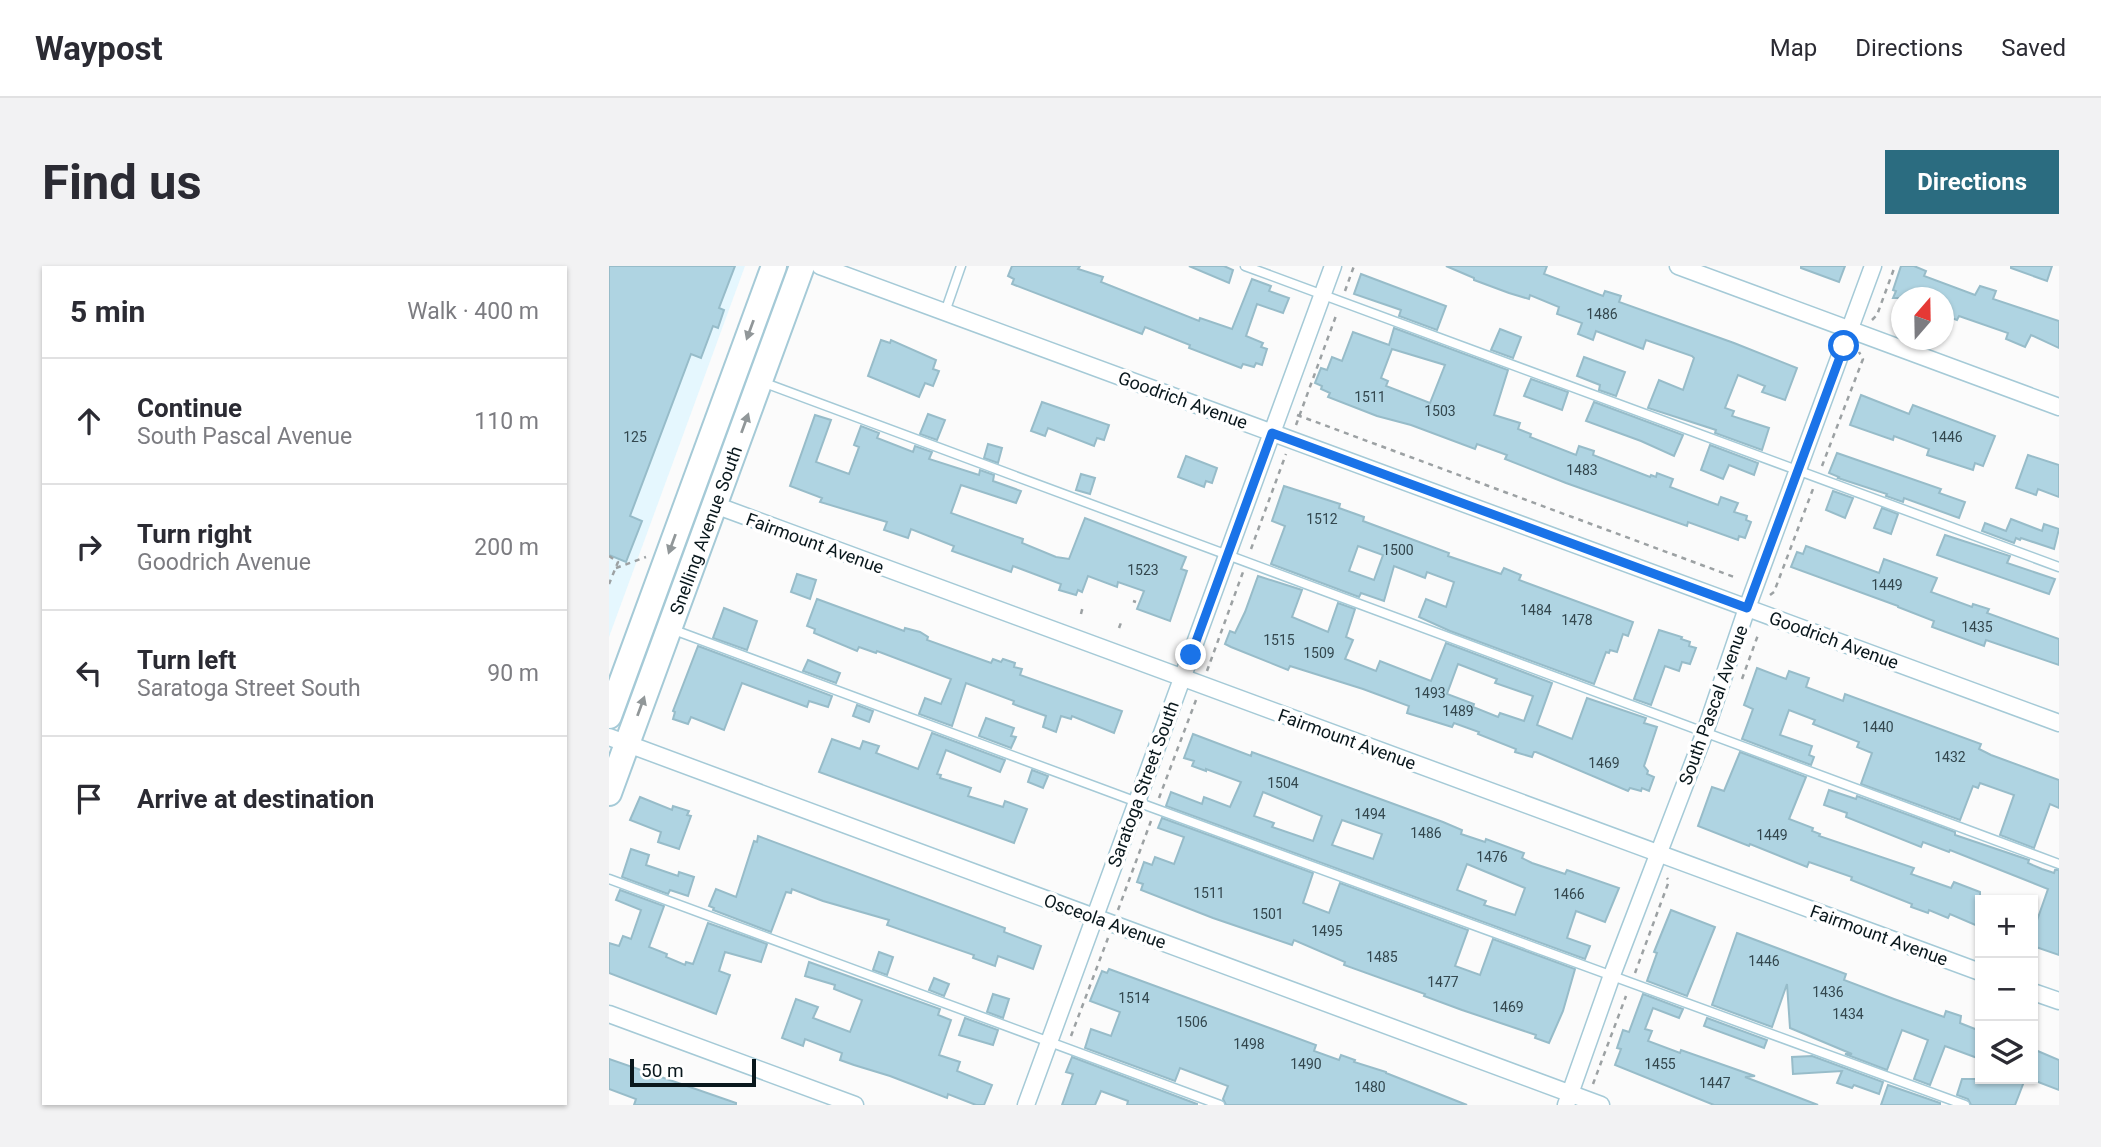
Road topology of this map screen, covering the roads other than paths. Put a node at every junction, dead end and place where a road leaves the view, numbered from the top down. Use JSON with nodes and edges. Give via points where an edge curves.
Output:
{"nodes":[{"id":1,"x":774,"y":266,"type":"edge"},
{"id":2,"x":802,"y":266,"type":"edge"},
{"id":3,"x":820,"y":266,"type":"edge"},
{"id":4,"x":961,"y":266,"type":"edge"},
{"id":5,"x":1245,"y":266,"type":"edge"},
{"id":6,"x":1333,"y":266,"type":"edge"},
{"id":7,"x":1678,"y":266,"type":"edge"},
{"id":8,"x":1873,"y":266,"type":"edge"},
{"id":9,"x":1322,"y":294,"type":"junction"},
{"id":10,"x":944,"y":312,"type":"junction"},
{"id":11,"x":1850,"y":329,"type":"junction"},
{"id":12,"x":760,"y":382,"type":"junction"},
{"id":13,"x":2059,"y":407,"type":"edge"},
{"id":14,"x":1272,"y":433,"type":"junction"},
{"id":15,"x":1798,"y":470,"type":"junction"},
{"id":16,"x":715,"y":505,"type":"junction"},
{"id":17,"x":1227,"y":556,"type":"junction"},
{"id":18,"x":2059,"y":567,"type":"edge"},
{"id":19,"x":1747,"y":608,"type":"junction"},
{"id":20,"x":670,"y":628,"type":"junction"},
{"id":21,"x":1182,"y":678,"type":"junction"},
{"id":22,"x":609,"y":716,"type":"edge"},
{"id":23,"x":2059,"y":723,"type":"edge"},
{"id":24,"x":1705,"y":732,"type":"junction"},
{"id":25,"x":618,"y":741,"type":"edge"},
{"id":26,"x":609,"y":793,"type":"edge"},
{"id":27,"x":1137,"y":802,"type":"junction"},
{"id":28,"x":1658,"y":853,"type":"junction"},
{"id":29,"x":2059,"y":864,"type":"edge"},
{"id":30,"x":609,"y":879,"type":"edge"},
{"id":31,"x":1095,"y":917,"type":"junction"},
{"id":32,"x":1975,"y":970,"type":"edge"},
{"id":33,"x":1612,"y":975,"type":"junction"},
{"id":34,"x":2038,"y":994,"type":"edge"},
{"id":35,"x":2059,"y":1001,"type":"edge"},
{"id":36,"x":609,"y":1014,"type":"edge"},
{"id":37,"x":1049,"y":1041,"type":"junction"},
{"id":38,"x":1568,"y":1099,"type":"edge"},
{"id":39,"x":855,"y":1105,"type":"edge"},
{"id":40,"x":1026,"y":1105,"type":"edge"},
{"id":41,"x":1220,"y":1105,"type":"edge"},
{"id":42,"x":1601,"y":1105,"type":"edge"},
{"id":43,"x":1965,"y":1105,"type":"edge"}],
"edges":[{"from":1,"to":22,"type":"main road","name":"Snelling Avenue South","one_way":true},
{"from":2,"to":12,"type":"main road","name":"Snelling Avenue South"},
{"from":3,"to":10,"type":"street","name":"Goodrich Avenue"},
{"from":4,"to":10,"type":"lane"},
{"from":5,"to":9,"type":"lane"},
{"from":6,"to":9,"type":"street","name":"Saratoga Street South"},
{"from":7,"to":11,"type":"street"},
{"from":8,"to":11,"type":"street","name":"South Pascal Avenue"},
{"from":9,"to":14,"type":"street","name":"Saratoga Street South"},
{"from":9,"to":15,"type":"lane"},
{"from":10,"to":14,"type":"street","name":"Goodrich Avenue"},
{"from":11,"to":13,"type":"street"},
{"from":11,"to":15,"type":"street","name":"South Pascal Avenue"},
{"from":16,"to":12,"type":"main road","name":"Snelling Avenue South","one_way":true},
{"from":12,"to":17,"type":"lane"},
{"from":14,"to":17,"type":"street","name":"Saratoga Street South"},
{"from":14,"to":19,"type":"street","name":"Goodrich Avenue"},
{"from":15,"to":18,"type":"lane"},
{"from":15,"to":19,"type":"street","name":"South Pascal Avenue"},
{"from":16,"to":20,"type":"main road","name":"Snelling Avenue South"},
{"from":16,"to":21,"type":"street","name":"Fairmount Avenue"},
{"from":17,"to":21,"type":"street","name":"Saratoga Street South"},
{"from":17,"to":24,"type":"lane"},
{"from":19,"to":23,"type":"street","name":"Goodrich Avenue"},
{"from":19,"to":24,"type":"street","name":"South Pascal Avenue"},
{"from":25,"to":20,"type":"main road","name":"Snelling Avenue South","one_way":true},
{"from":20,"to":27,"type":"lane"},
{"from":21,"to":27,"type":"street","name":"Saratoga Street South"},
{"from":21,"to":28,"type":"street","name":"Fairmount Avenue"},
{"from":24,"to":28,"type":"street","name":"South Pascal Avenue"},
{"from":24,"to":29,"type":"lane"},
{"from":25,"to":26,"type":"main road","name":"Snelling Avenue South"},
{"from":25,"to":31,"type":"street","name":"Osceola Avenue"},
{"from":27,"to":31,"type":"street","name":"Saratoga Street South"},
{"from":27,"to":33,"type":"lane"},
{"from":28,"to":32,"type":"street","name":"Fairmount Avenue"},
{"from":28,"to":33,"type":"street","name":"South Pascal Avenue"},
{"from":30,"to":37,"type":"lane"},
{"from":31,"to":37,"type":"street","name":"Saratoga Street South"},
{"from":31,"to":38,"type":"street","name":"Osceola Avenue"},
{"from":33,"to":38,"type":"street","name":"South Pascal Avenue"},
{"from":33,"to":43,"type":"lane"},
{"from":34,"to":35,"type":"street"},
{"from":36,"to":39,"type":"street"},
{"from":37,"to":40,"type":"street","name":"Saratoga Street South"},
{"from":37,"to":41,"type":"lane"},
{"from":38,"to":42,"type":"street","name":"Osceola Avenue"}]}
